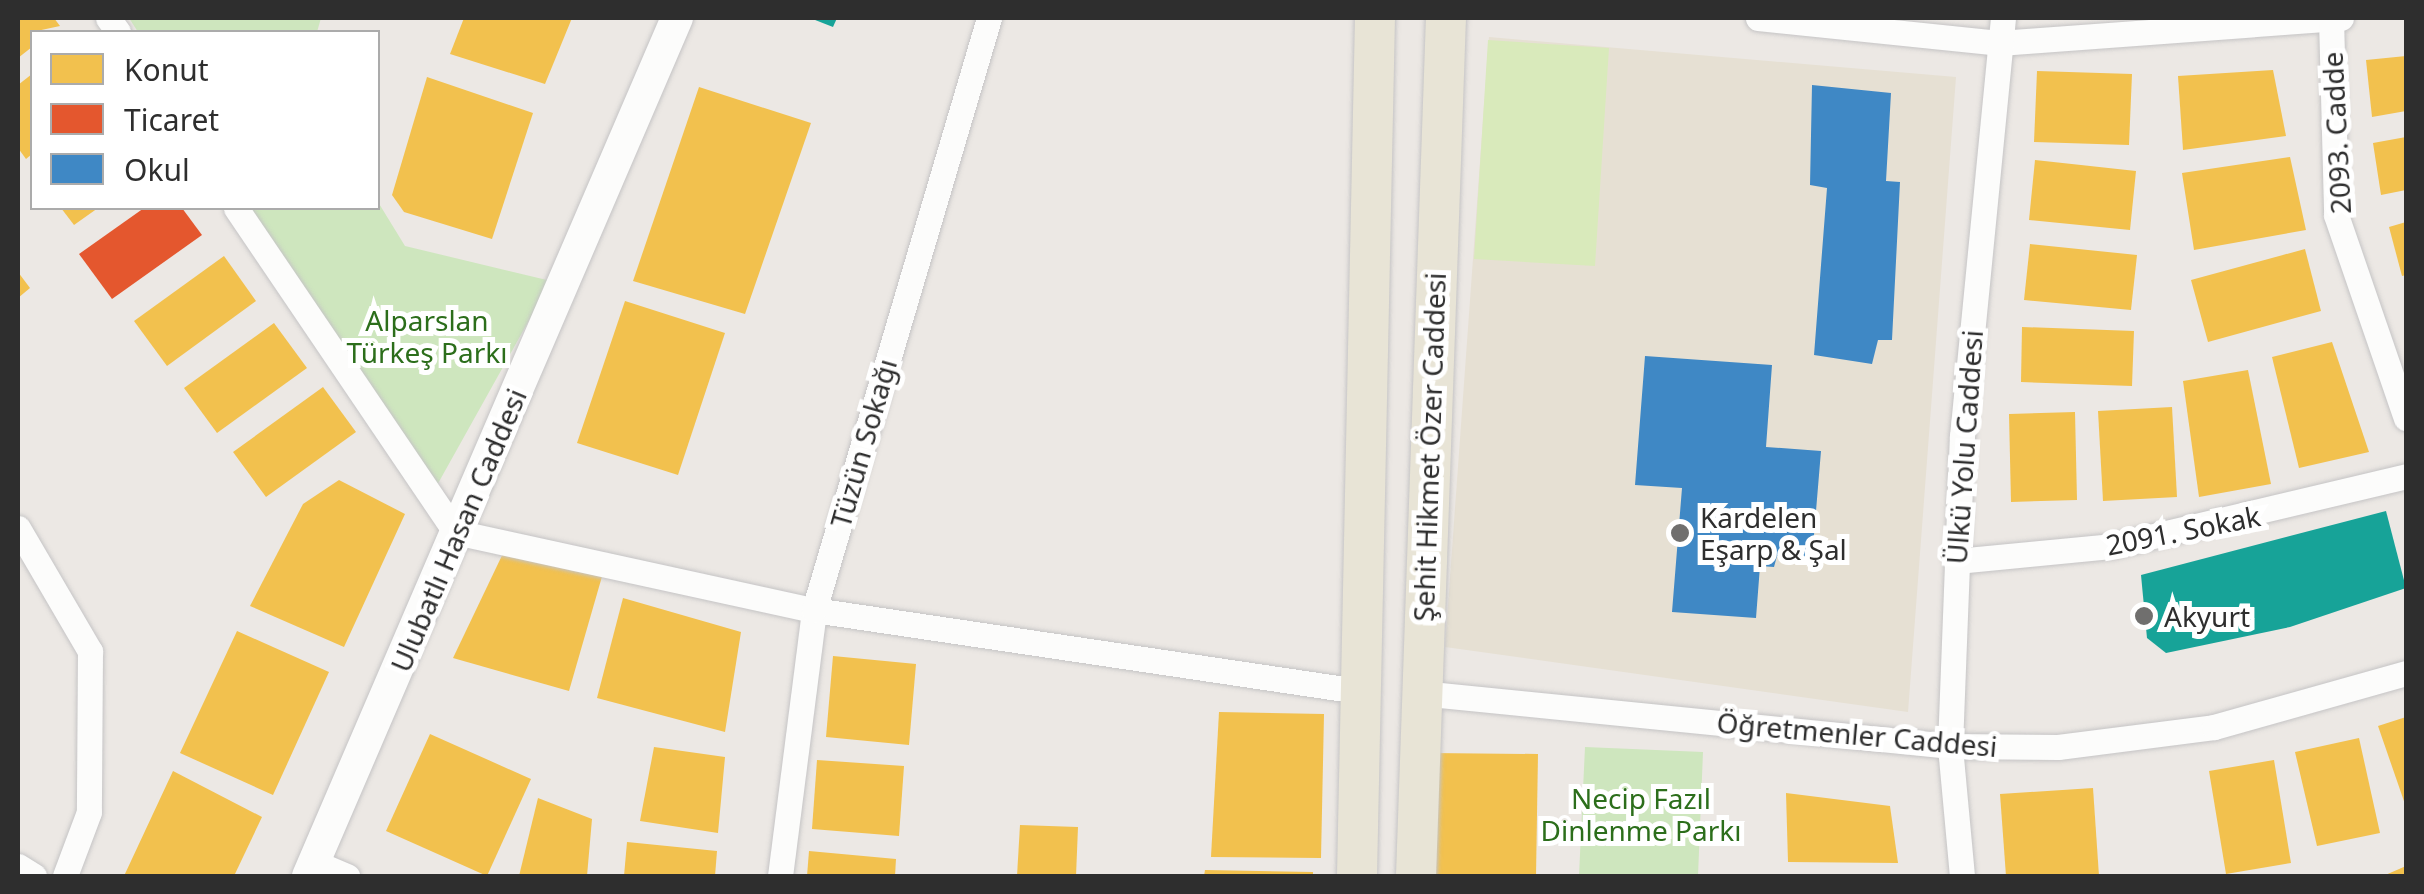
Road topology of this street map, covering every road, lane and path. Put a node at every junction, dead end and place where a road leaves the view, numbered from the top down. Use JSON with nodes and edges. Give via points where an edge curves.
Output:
{"nodes":[{"id":1,"x":677,"y":18,"type":"edge"},
{"id":2,"x":989,"y":18,"type":"edge"},
{"id":3,"x":1375,"y":18,"type":"edge"},
{"id":4,"x":1446,"y":18,"type":"edge"},
{"id":5,"x":1758,"y":18,"type":"edge"},
{"id":6,"x":2334,"y":18,"type":"edge"},
{"id":7,"x":2001,"y":30,"type":"edge"},
{"id":8,"x":237,"y":210,"type":"edge"},
{"id":9,"x":2406,"y":418,"type":"edge"},
{"id":10,"x":2406,"y":476,"type":"edge"},
{"id":11,"x":18,"y":528,"type":"edge"},
{"id":12,"x":455,"y":532,"type":"junction"},
{"id":13,"x":1956,"y":561,"type":"junction"},
{"id":14,"x":814,"y":610,"type":"junction"},
{"id":15,"x":2406,"y":674,"type":"edge"},
{"id":16,"x":1358,"y":691,"type":"junction"},
{"id":17,"x":1420,"y":692,"type":"junction"},
{"id":18,"x":1950,"y":746,"type":"junction"},
{"id":19,"x":18,"y":866,"type":"edge"},
{"id":20,"x":312,"y":870,"type":"edge"},
{"id":21,"x":34,"y":876,"type":"edge"},
{"id":22,"x":65,"y":876,"type":"edge"},
{"id":23,"x":346,"y":876,"type":"edge"},
{"id":24,"x":780,"y":876,"type":"edge"},
{"id":25,"x":1356,"y":876,"type":"edge"},
{"id":26,"x":1416,"y":876,"type":"edge"},
{"id":27,"x":1962,"y":876,"type":"edge"}],
"edges":[{"from":1,"to":12,"type":"street","name":"Ulubatlı Hasan Caddesi"},
{"from":2,"to":14,"type":"street","name":"Tüzün Sokağı"},
{"from":3,"to":16,"type":"main road"},
{"from":4,"to":17,"type":"main road","name":"Şehit Hikmet Özer Caddesi"},
{"from":5,"to":7,"type":"street"},
{"from":6,"to":7,"type":"street"},
{"from":6,"to":9,"type":"street","name":"2093. Cadde","via":[[2336,215]]},
{"from":7,"to":13,"type":"street","name":"Ülkü Yolu Caddesi"},
{"from":8,"to":12,"type":"street"},
{"from":10,"to":13,"type":"street","name":"2091. Sokak","via":[[2111,546]]},
{"from":11,"to":22,"type":"street","via":[[90,651],[90,812]]},
{"from":12,"to":14,"type":"street"},
{"from":12,"to":20,"type":"street","name":"Ulubatlı Hasan Caddesi"},
{"from":13,"to":18,"type":"street","name":"Ülkü Yolu Caddesi"},
{"from":14,"to":16,"type":"street"},
{"from":14,"to":24,"type":"street","name":"Tüzün Sokağı"},
{"from":15,"to":18,"type":"street","name":"Öğretmenler Caddesi","via":[[2153,738]]},
{"from":16,"to":17,"type":"main road"},
{"from":16,"to":25,"type":"main road"},
{"from":17,"to":18,"type":"street","name":"Öğretmenler Caddesi"},
{"from":17,"to":26,"type":"main road","name":"Şehit Hikmet Özer Caddesi"},
{"from":18,"to":27,"type":"street","name":"Ülkü Yolu Caddesi"},
{"from":19,"to":21,"type":"street"},
{"from":20,"to":23,"type":"street"}]}
